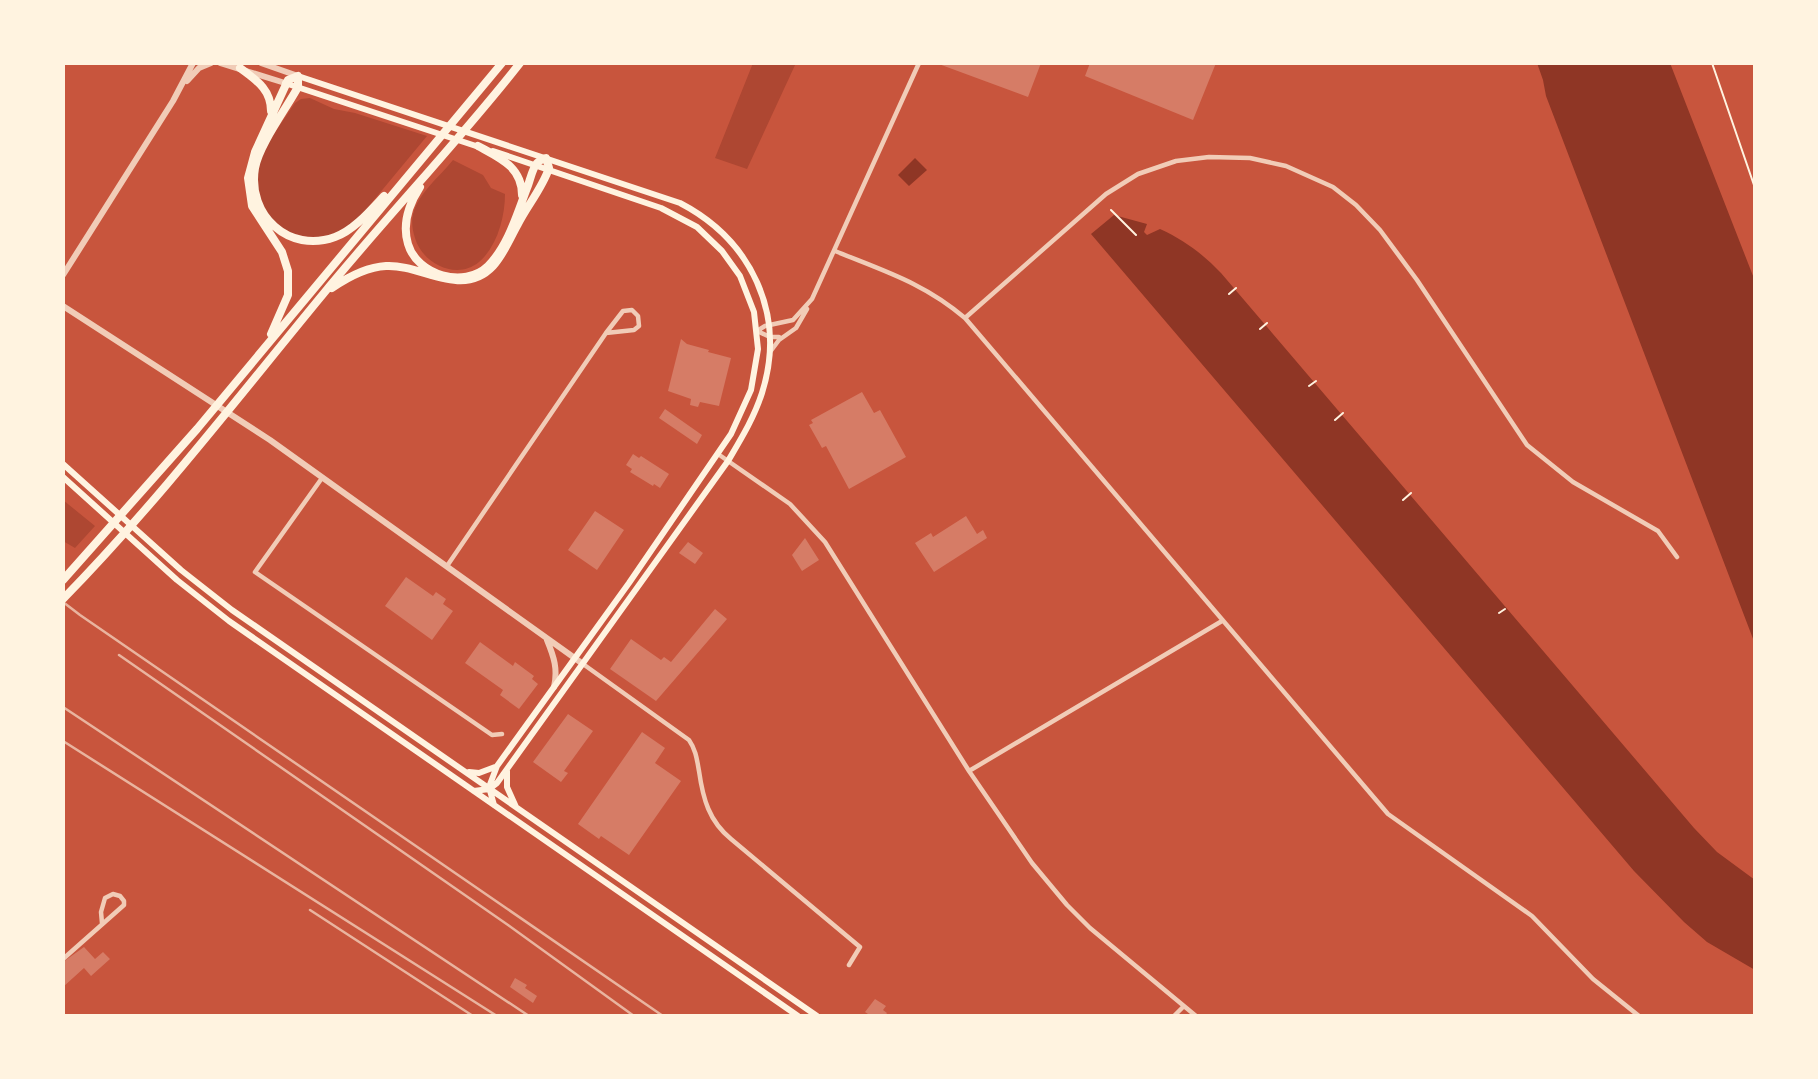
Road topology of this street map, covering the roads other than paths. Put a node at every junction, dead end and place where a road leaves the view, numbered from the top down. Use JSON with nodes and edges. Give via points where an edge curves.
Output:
{"nodes":[{"id":1,"x":193,"y":63,"type":"edge"},
{"id":2,"x":211,"y":63,"type":"edge"},
{"id":3,"x":220,"y":63,"type":"edge"},
{"id":4,"x":261,"y":63,"type":"edge"},
{"id":5,"x":502,"y":63,"type":"edge"},
{"id":6,"x":520,"y":63,"type":"edge"},
{"id":7,"x":919,"y":63,"type":"edge"},
{"id":8,"x":240,"y":68,"type":"junction"},
{"id":9,"x":298,"y":76,"type":"junction"},
{"id":10,"x":285,"y":83,"type":"junction"},
{"id":11,"x":298,"y":87,"type":"junction"},
{"id":12,"x":179,"y":91,"type":"junction"},
{"id":13,"x":269,"y":123,"type":"junction"},
{"id":14,"x":478,"y":146,"type":"junction"},
{"id":15,"x":547,"y":158,"type":"junction"},
{"id":16,"x":419,"y":163,"type":"junction"},
{"id":17,"x":536,"y":165,"type":"junction"},
{"id":18,"x":432,"y":167,"type":"junction"},
{"id":19,"x":549,"y":170,"type":"junction"},
{"id":20,"x":522,"y":200,"type":"junction"},
{"id":21,"x":835,"y":251,"type":"junction"},
{"id":22,"x":63,"y":275,"type":"edge"},
{"id":23,"x":324,"y":293,"type":"junction"},
{"id":24,"x":810,"y":302,"type":"junction"},
{"id":25,"x":63,"y":306,"type":"edge"},
{"id":26,"x":965,"y":318,"type":"junction"},
{"id":27,"x":769,"y":326,"type":"junction"},
{"id":28,"x":757,"y":331,"type":"junction"},
{"id":29,"x":606,"y":333,"type":"junction"},
{"id":30,"x":770,"y":337,"type":"junction"},
{"id":31,"x":782,"y":337,"type":"junction"},
{"id":32,"x":265,"y":347,"type":"junction"},
{"id":33,"x":770,"y":353,"type":"junction"},
{"id":34,"x":718,"y":454,"type":"junction"},
{"id":35,"x":728,"y":461,"type":"junction"},
{"id":36,"x":63,"y":464,"type":"edge"},
{"id":37,"x":63,"y":477,"type":"edge"},
{"id":38,"x":322,"y":478,"type":"junction"},
{"id":39,"x":1677,"y":557,"type":"dead end"},
{"id":40,"x":446,"y":567,"type":"junction"},
{"id":41,"x":63,"y":580,"type":"edge"},
{"id":42,"x":63,"y":599,"type":"edge"},
{"id":43,"x":1222,"y":621,"type":"junction"},
{"id":44,"x":547,"y":638,"type":"junction"},
{"id":45,"x":576,"y":659,"type":"junction"},
{"id":46,"x":583,"y":664,"type":"junction"},
{"id":47,"x":553,"y":689,"type":"junction"},
{"id":48,"x":502,"y":734,"type":"dead end"},
{"id":49,"x":497,"y":766,"type":"junction"},
{"id":50,"x":463,"y":771,"type":"junction"},
{"id":51,"x":507,"y":771,"type":"junction"},
{"id":52,"x":969,"y":771,"type":"junction"},
{"id":53,"x":489,"y":789,"type":"junction"},
{"id":54,"x":474,"y":791,"type":"junction"},
{"id":55,"x":494,"y":804,"type":"junction"},
{"id":56,"x":517,"y":809,"type":"junction"},
{"id":57,"x":102,"y":923,"type":"junction"},
{"id":58,"x":707,"y":940,"type":"junction"},
{"id":59,"x":700,"y":949,"type":"junction"},
{"id":60,"x":63,"y":959,"type":"edge"},
{"id":61,"x":849,"y":965,"type":"dead end"},
{"id":62,"x":1184,"y":1006,"type":"junction"},
{"id":63,"x":798,"y":1016,"type":"edge"},
{"id":64,"x":817,"y":1016,"type":"edge"},
{"id":65,"x":1174,"y":1016,"type":"edge"},
{"id":66,"x":1196,"y":1016,"type":"edge"},
{"id":67,"x":1639,"y":1016,"type":"edge"}],
"edges":[{"from":1,"to":12,"type":"street"},
{"from":2,"to":12,"type":"street","via":[[199,68]]},
{"from":3,"to":8,"type":"street"},
{"from":4,"to":9,"type":"street"},
{"from":5,"to":16,"type":"highway"},
{"from":6,"to":18,"type":"highway"},
{"from":7,"to":21,"type":"street"},
{"from":8,"to":10,"type":"street"},
{"from":8,"to":13,"type":"highway","via":[[267,92]]},
{"from":9,"to":10,"type":"highway"},
{"from":9,"to":11,"type":"highway"},
{"from":9,"to":15,"type":"main road"},
{"from":10,"to":11,"type":"main road"},
{"from":10,"to":13,"type":"highway"},
{"from":11,"to":14,"type":"main road"},
{"from":11,"to":16,"type":"highway","via":[[260,152],[254,172],[258,204],[279,231],[304,241],[336,237],[355,225]]},
{"from":12,"to":22,"type":"street"},
{"from":13,"to":32,"type":"highway","via":[[250,164],[248,189],[252,206],[285,259],[289,286],[285,306]]},
{"from":14,"to":17,"type":"main road"},
{"from":14,"to":20,"type":"highway","via":[[513,167]]},
{"from":15,"to":17,"type":"highway"},
{"from":15,"to":19,"type":"highway"},
{"from":15,"to":27,"type":"main road","via":[[680,203],[708,219],[744,258],[759,287]]},
{"from":16,"to":32,"type":"highway"},
{"from":17,"to":19,"type":"main road"},
{"from":17,"to":20,"type":"highway"},
{"from":18,"to":20,"type":"highway","via":[[414,197],[406,232],[413,256],[436,273],[464,277],[489,265],[513,226]]},
{"from":18,"to":23,"type":"highway"},
{"from":19,"to":23,"type":"highway","via":[[500,256],[484,273],[454,281],[380,266],[360,271]]},
{"from":19,"to":28,"type":"main road","via":[[661,208],[697,227],[733,264],[748,293]]},
{"from":21,"to":24,"type":"street"},
{"from":21,"to":26,"type":"street","via":[[926,289]]},
{"from":23,"to":42,"type":"highway","via":[[242,396]]},
{"from":24,"to":27,"type":"street","via":[[793,320]]},
{"from":24,"to":31,"type":"street","via":[[796,328]]},
{"from":25,"to":38,"type":"street"},
{"from":26,"to":39,"type":"street","via":[[1106,194],[1138,174],[1209,157],[1250,158],[1286,166],[1333,187],[1380,230],[1527,445],[1573,482],[1658,531]]},
{"from":26,"to":43,"type":"street"},
{"from":27,"to":28,"type":"street"},
{"from":27,"to":30,"type":"main road"},
{"from":28,"to":30,"type":"street"},
{"from":28,"to":34,"type":"main road","via":[[751,390]]},
{"from":29,"to":29,"type":"street","via":[[634,330],[639,326],[638,316],[632,310],[623,311]]},
{"from":29,"to":40,"type":"street"},
{"from":30,"to":31,"type":"street"},
{"from":30,"to":33,"type":"main road"},
{"from":31,"to":33,"type":"street"},
{"from":32,"to":41,"type":"highway"},
{"from":33,"to":35,"type":"main road","via":[[758,405]]},
{"from":34,"to":35,"type":"street"},
{"from":34,"to":45,"type":"main road"},
{"from":35,"to":46,"type":"main road"},
{"from":35,"to":52,"type":"street","via":[[790,504],[825,542]]},
{"from":36,"to":50,"type":"main road","via":[[232,610]]},
{"from":37,"to":54,"type":"main road","via":[[209,606]]},
{"from":38,"to":40,"type":"street"},
{"from":38,"to":48,"type":"street","via":[[256,572],[492,735]]},
{"from":40,"to":44,"type":"street"},
{"from":43,"to":52,"type":"street"},
{"from":43,"to":67,"type":"street","via":[[1388,814],[1532,916]]},
{"from":44,"to":45,"type":"street"},
{"from":44,"to":47,"type":"street","via":[[555,661]]},
{"from":45,"to":46,"type":"street"},
{"from":45,"to":47,"type":"main road"},
{"from":46,"to":51,"type":"main road"},
{"from":46,"to":61,"type":"street","via":[[689,740],[715,824],[860,947]]},
{"from":47,"to":49,"type":"main road"},
{"from":49,"to":50,"type":"main road","via":[[479,773]]},
{"from":49,"to":53,"type":"main road"},
{"from":50,"to":53,"type":"main road"},
{"from":51,"to":53,"type":"main road"},
{"from":51,"to":56,"type":"main road"},
{"from":52,"to":62,"type":"street","via":[[1067,905]]},
{"from":53,"to":54,"type":"main road"},
{"from":53,"to":55,"type":"main road"},
{"from":53,"to":56,"type":"main road"},
{"from":54,"to":55,"type":"main road"},
{"from":55,"to":59,"type":"main road"},
{"from":56,"to":58,"type":"main road"},
{"from":57,"to":57,"type":"street","via":[[105,898],[120,895],[124,905]]},
{"from":57,"to":60,"type":"street"},
{"from":58,"to":59,"type":"street"},
{"from":58,"to":64,"type":"main road"},
{"from":59,"to":63,"type":"main road"},
{"from":62,"to":65,"type":"street"},
{"from":62,"to":66,"type":"street"}]}
